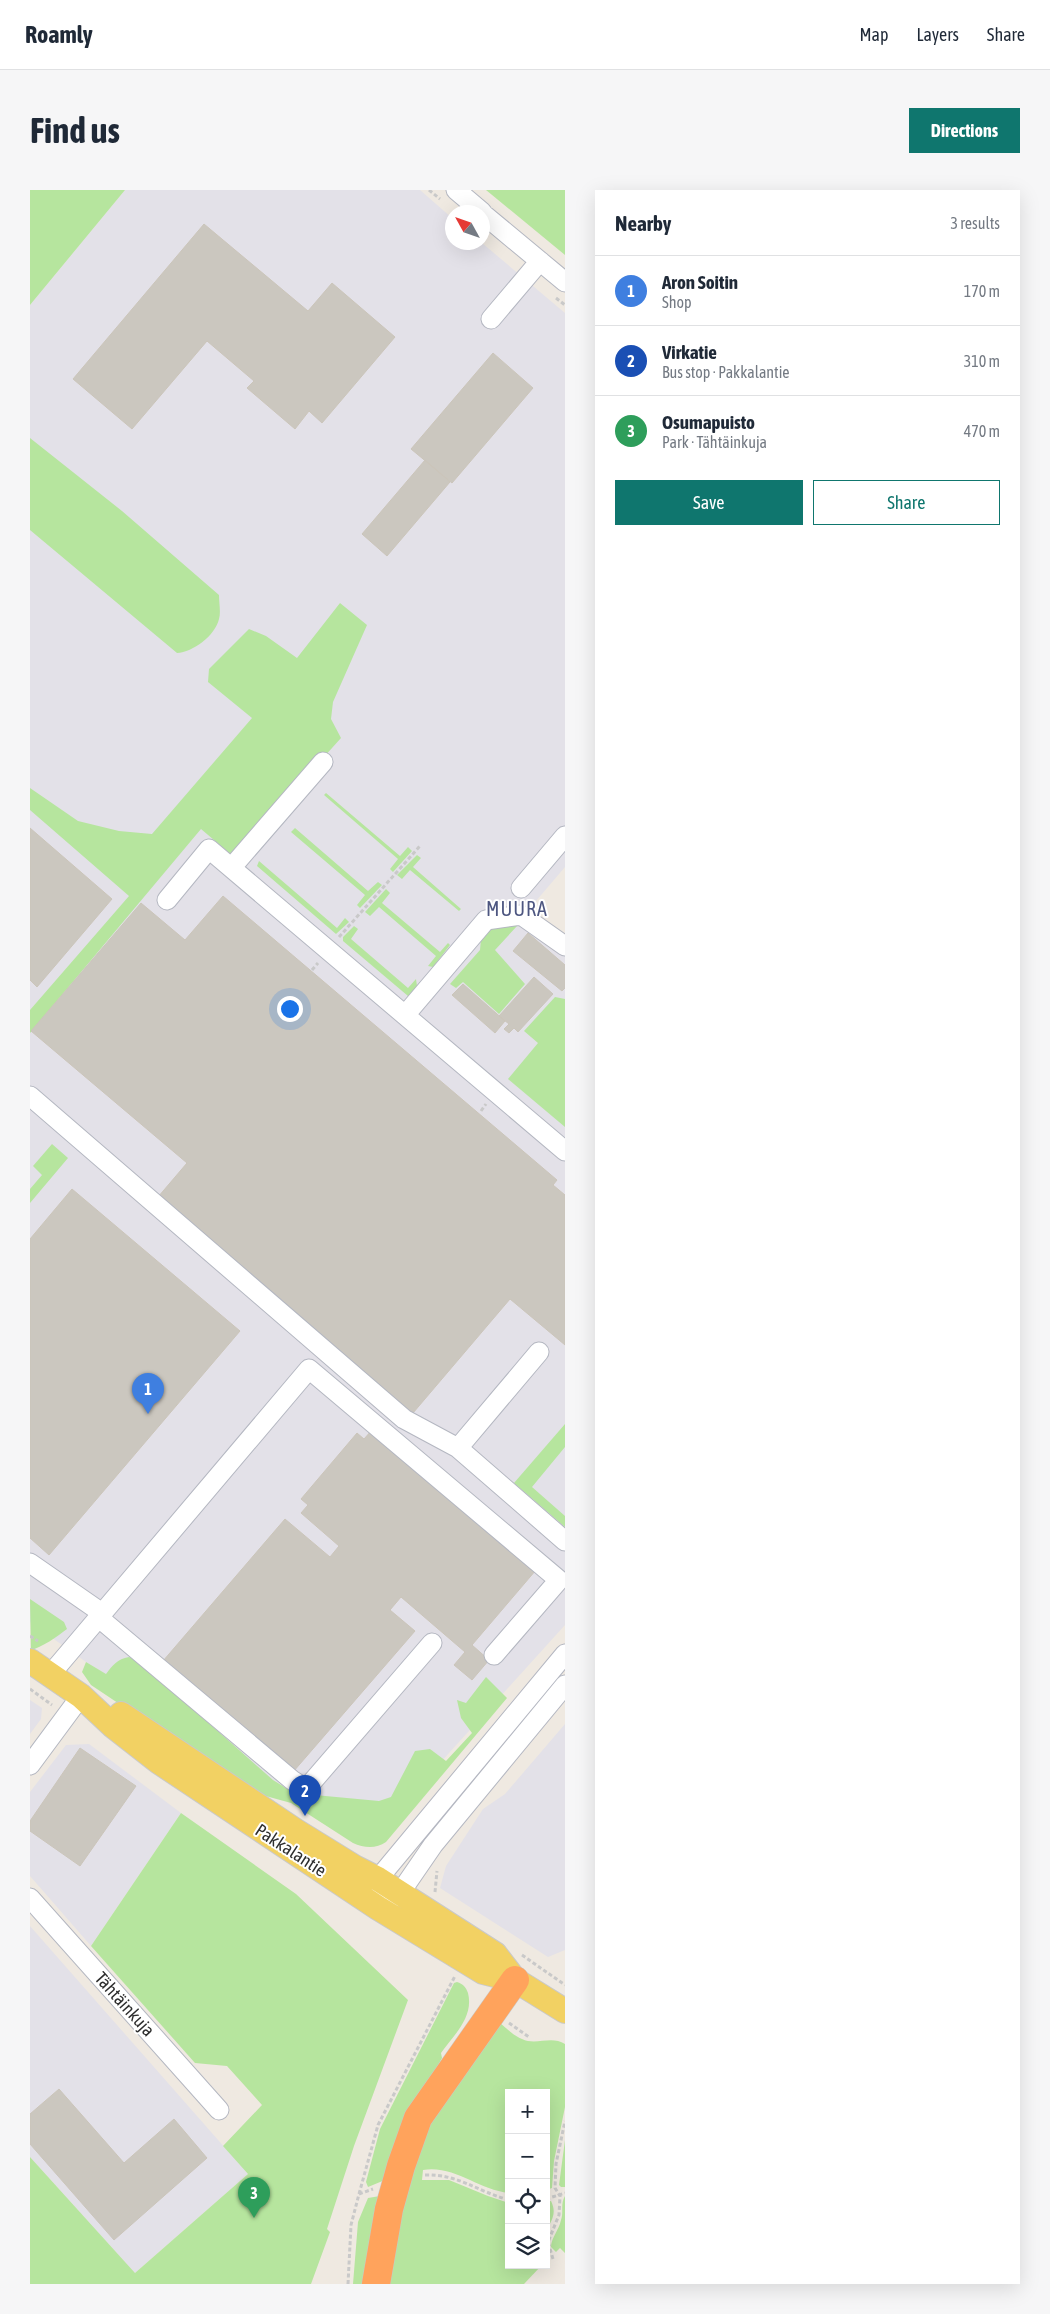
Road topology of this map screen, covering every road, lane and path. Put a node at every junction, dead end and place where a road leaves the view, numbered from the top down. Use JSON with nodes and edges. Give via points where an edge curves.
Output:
{"nodes":[{"id":1,"x":456,"y":190,"type":"edge"},
{"id":2,"x":473,"y":205,"type":"edge"},
{"id":3,"x":490,"y":220,"type":"edge"},
{"id":4,"x":540,"y":261,"type":"junction"},
{"id":5,"x":565,"y":282,"type":"edge"},
{"id":6,"x":491,"y":319,"type":"dead end"},
{"id":7,"x":323,"y":762,"type":"dead end"},
{"id":8,"x":565,"y":836,"type":"edge"},
{"id":9,"x":420,"y":846,"type":"dead end"},
{"id":10,"x":232,"y":866,"type":"junction"},
{"id":11,"x":521,"y":888,"type":"dead end"},
{"id":12,"x":167,"y":900,"type":"dead end"},
{"id":13,"x":337,"y":939,"type":"dead end"},
{"id":14,"x":565,"y":946,"type":"edge"},
{"id":15,"x":406,"y":1014,"type":"junction"},
{"id":16,"x":30,"y":1096,"type":"edge"},
{"id":17,"x":565,"y":1151,"type":"edge"},
{"id":18,"x":540,"y":1352,"type":"dead end"},
{"id":19,"x":458,"y":1448,"type":"junction"},
{"id":20,"x":565,"y":1541,"type":"edge"},
{"id":21,"x":30,"y":1563,"type":"edge"},
{"id":22,"x":100,"y":1615,"type":"junction"},
{"id":23,"x":432,"y":1642,"type":"dead end"},
{"id":24,"x":565,"y":1654,"type":"edge"},
{"id":25,"x":494,"y":1655,"type":"dead end"},
{"id":26,"x":30,"y":1660,"type":"edge"},
{"id":27,"x":50,"y":1675,"type":"junction"},
{"id":28,"x":565,"y":1685,"type":"edge"},
{"id":29,"x":81,"y":1696,"type":"junction"},
{"id":30,"x":30,"y":1765,"type":"edge"},
{"id":31,"x":378,"y":1879,"type":"junction"},
{"id":32,"x":400,"y":1894,"type":"junction"},
{"id":33,"x":30,"y":1898,"type":"edge"},
{"id":34,"x":378,"y":1908,"type":"junction"},
{"id":35,"x":458,"y":1971,"type":"dead end"},
{"id":36,"x":516,"y":1980,"type":"junction"},
{"id":37,"x":565,"y":2011,"type":"edge"},
{"id":38,"x":219,"y":2110,"type":"dead end"},
{"id":39,"x":565,"y":2121,"type":"edge"},
{"id":40,"x":425,"y":2175,"type":"dead end"},
{"id":41,"x":375,"y":2189,"type":"dead end"},
{"id":42,"x":565,"y":2193,"type":"edge"},
{"id":43,"x":359,"y":2194,"type":"junction"},
{"id":44,"x":560,"y":2196,"type":"junction"},
{"id":45,"x":550,"y":2198,"type":"edge"},
{"id":46,"x":505,"y":2199,"type":"edge"},
{"id":47,"x":553,"y":2259,"type":"dead end"},
{"id":48,"x":348,"y":2284,"type":"edge"},
{"id":49,"x":376,"y":2284,"type":"edge"}],
"edges":[{"from":1,"to":2,"type":"street"},
{"from":3,"to":4,"type":"street"},
{"from":4,"to":5,"type":"street"},
{"from":4,"to":6,"type":"street"},
{"from":7,"to":10,"type":"street"},
{"from":8,"to":11,"type":"street"},
{"from":9,"to":13,"type":"path"},
{"from":10,"to":12,"type":"street","via":[[209,849]]},
{"from":10,"to":15,"type":"street"},
{"from":14,"to":15,"type":"street","via":[[521,915],[486,920]]},
{"from":15,"to":17,"type":"street"},
{"from":16,"to":19,"type":"street","via":[[404,1419]]},
{"from":18,"to":19,"type":"street"},
{"from":19,"to":20,"type":"street"},
{"from":21,"to":22,"type":"street"},
{"from":22,"to":23,"type":"street","via":[[292,1780],[306,1788]]},
{"from":22,"to":25,"type":"street","via":[[309,1369],[559,1580]]},
{"from":22,"to":27,"type":"street"},
{"from":24,"to":31,"type":"street"},
{"from":26,"to":27,"type":"main road","name":"Pakkalantie"},
{"from":27,"to":29,"type":"main road","name":"Pakkalantie"},
{"from":28,"to":32,"type":"street","via":[[433,1845]]},
{"from":29,"to":30,"type":"street"},
{"from":29,"to":31,"type":"main road","name":"Pakkalantie","via":[[120,1713],[296,1831]]},
{"from":29,"to":34,"type":"main road","name":"Pakkalantie","via":[[159,1762]]},
{"from":31,"to":32,"type":"main road","name":"Pakkalantie"},
{"from":31,"to":34,"type":"street"},
{"from":32,"to":34,"type":"street"},
{"from":32,"to":36,"type":"main road","name":"Pakkalantie","via":[[495,1954]]},
{"from":33,"to":38,"type":"street","name":"Tähtäinkuja"},
{"from":34,"to":36,"type":"main road","name":"Pakkalantie","via":[[483,1972]]},
{"from":35,"to":43,"type":"path","via":[[378,2125]]},
{"from":36,"to":37,"type":"main road","name":"Pakkalantie"},
{"from":36,"to":49,"type":"highway","via":[[418,2118],[389,2209]]},
{"from":39,"to":44,"type":"path","via":[[556,2164],[555,2188]]},
{"from":40,"to":46,"type":"path","via":[[453,2177]]},
{"from":41,"to":43,"type":"path"},
{"from":42,"to":44,"type":"path"},
{"from":43,"to":48,"type":"path","via":[[351,2225]]},
{"from":44,"to":45,"type":"path"},
{"from":44,"to":47,"type":"path","via":[[559,2215],[548,2242]]}]}
